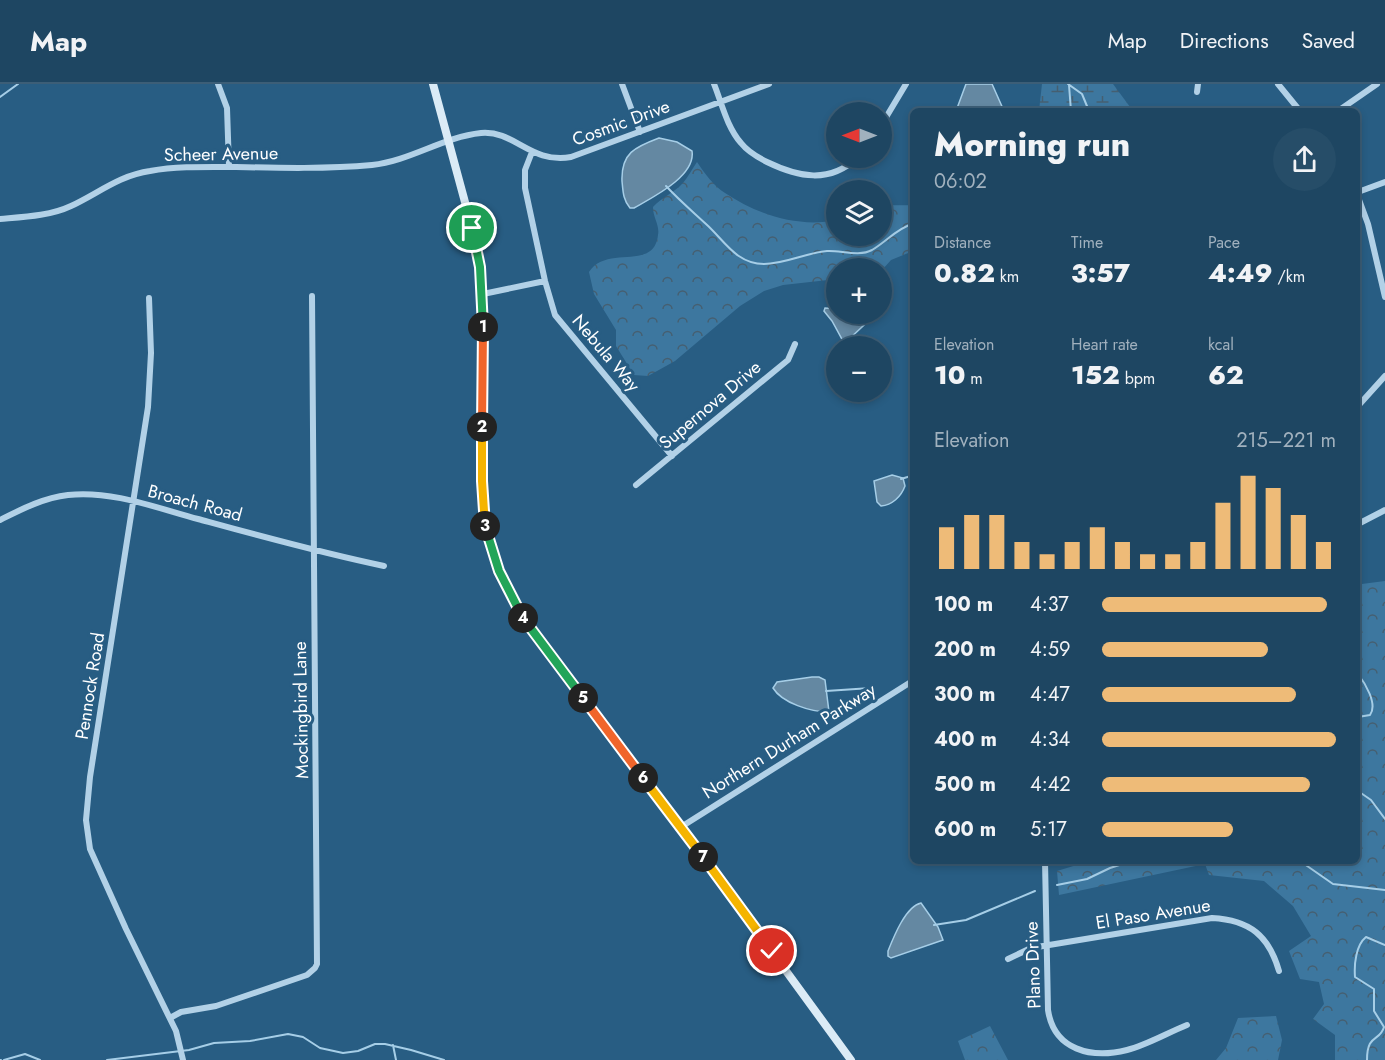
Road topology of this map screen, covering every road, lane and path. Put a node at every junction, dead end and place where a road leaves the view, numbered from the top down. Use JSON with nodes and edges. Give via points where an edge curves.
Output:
{"nodes":[{"id":1,"x":218,"y":84,"type":"edge"},
{"id":2,"x":433,"y":84,"type":"edge"},
{"id":3,"x":622,"y":84,"type":"edge"},
{"id":4,"x":714,"y":84,"type":"edge"},
{"id":5,"x":769,"y":84,"type":"edge"},
{"id":6,"x":906,"y":84,"type":"edge"},
{"id":7,"x":1198,"y":84,"type":"edge"},
{"id":8,"x":1278,"y":84,"type":"edge"},
{"id":9,"x":1377,"y":84,"type":"edge"},
{"id":10,"x":1197,"y":92,"type":"dead end"},
{"id":11,"x":721,"y":102,"type":"junction"},
{"id":12,"x":892,"y":107,"type":"edge"},
{"id":13,"x":1298,"y":108,"type":"edge"},
{"id":14,"x":1342,"y":108,"type":"edge"},
{"id":15,"x":640,"y":132,"type":"junction"},
{"id":16,"x":449,"y":142,"type":"junction"},
{"id":17,"x":532,"y":152,"type":"junction"},
{"id":18,"x":229,"y":167,"type":"junction"},
{"id":19,"x":842,"y":168,"type":"edge"},
{"id":20,"x":1385,"y":182,"type":"edge"},
{"id":21,"x":1360,"y":194,"type":"edge"},
{"id":22,"x":1360,"y":201,"type":"edge"},
{"id":23,"x":0,"y":219,"type":"edge"},
{"id":24,"x":545,"y":281,"type":"junction"},
{"id":25,"x":483,"y":294,"type":"junction"},
{"id":26,"x":312,"y":296,"type":"dead end"},
{"id":27,"x":1385,"y":297,"type":"edge"},
{"id":28,"x":149,"y":298,"type":"dead end"},
{"id":29,"x":795,"y":344,"type":"dead end"},
{"id":30,"x":1385,"y":376,"type":"edge"},
{"id":31,"x":1360,"y":404,"type":"edge"},
{"id":32,"x":672,"y":456,"type":"junction"},
{"id":33,"x":636,"y":485,"type":"dead end"},
{"id":34,"x":134,"y":502,"type":"junction"},
{"id":35,"x":1385,"y":510,"type":"edge"},
{"id":36,"x":0,"y":520,"type":"edge"},
{"id":37,"x":1360,"y":523,"type":"edge"},
{"id":38,"x":314,"y":552,"type":"junction"},
{"id":39,"x":384,"y":566,"type":"dead end"},
{"id":40,"x":910,"y":683,"type":"edge"},
{"id":41,"x":681,"y":827,"type":"junction"},
{"id":42,"x":1045,"y":864,"type":"edge"},
{"id":43,"x":1046,"y":946,"type":"junction"},
{"id":44,"x":1008,"y":958,"type":"dead end"},
{"id":45,"x":1280,"y":971,"type":"dead end"},
{"id":46,"x":170,"y":1018,"type":"junction"},
{"id":47,"x":1187,"y":1025,"type":"dead end"},
{"id":48,"x":183,"y":1060,"type":"edge"},
{"id":49,"x":851,"y":1060,"type":"edge"}],
"edges":[{"from":1,"to":18,"type":"street","via":[[226,108]]},
{"from":2,"to":16,"type":"main road"},
{"from":3,"to":15,"type":"street"},
{"from":4,"to":11,"type":"street"},
{"from":5,"to":11,"type":"street","name":"Cosmic Drive"},
{"from":6,"to":12,"type":"street"},
{"from":7,"to":10,"type":"street"},
{"from":8,"to":13,"type":"street"},
{"from":9,"to":14,"type":"street"},
{"from":11,"to":15,"type":"street","name":"Cosmic Drive"},
{"from":11,"to":19,"type":"street","via":[[731,129],[753,154],[782,169],[811,176]]},
{"from":15,"to":17,"type":"street","name":"Cosmic Drive","via":[[571,157],[559,159]]},
{"from":16,"to":17,"type":"street","name":"Cosmic Drive","via":[[489,133]]},
{"from":16,"to":18,"type":"street","name":"Scheer Avenue","via":[[387,163]]},
{"from":16,"to":25,"type":"main road","via":[[477,249]]},
{"from":17,"to":24,"type":"street","name":"Nebula Way","via":[[525,170],[525,188]]},
{"from":18,"to":23,"type":"street","name":"Scheer Avenue","via":[[139,173],[64,209]]},
{"from":20,"to":21,"type":"street"},
{"from":22,"to":27,"type":"street"},
{"from":24,"to":25,"type":"street"},
{"from":24,"to":32,"type":"street","name":"Nebula Way","via":[[559,321]]},
{"from":25,"to":41,"type":"main road","via":[[482,491],[493,555],[525,621]]},
{"from":26,"to":38,"type":"street","name":"Mockingbird Lane"},
{"from":28,"to":34,"type":"street","name":"Pennock Road","via":[[150,389]]},
{"from":29,"to":32,"type":"street","name":"Supernova Drive","via":[[788,360]]},
{"from":30,"to":31,"type":"street"},
{"from":32,"to":33,"type":"street","name":"Supernova Drive"},
{"from":34,"to":36,"type":"street","name":"Broach Road","via":[[69,495],[31,504]]},
{"from":34,"to":38,"type":"street","name":"Broach Road"},
{"from":34,"to":46,"type":"street","name":"Pennock Road","via":[[90,777],[87,834],[96,865]]},
{"from":35,"to":37,"type":"street"},
{"from":38,"to":39,"type":"street","name":"Broach Road"},
{"from":38,"to":46,"type":"street","name":"Mockingbird Lane","via":[[318,952],[315,968],[307,975]]},
{"from":40,"to":41,"type":"street","name":"Northern Durham Parkway"},
{"from":41,"to":49,"type":"main road"},
{"from":42,"to":43,"type":"street","name":"Plano Drive"},
{"from":43,"to":44,"type":"street","name":"El Paso Avenue"},
{"from":43,"to":45,"type":"street","name":"El Paso Avenue","via":[[1223,918],[1243,923],[1262,936]]},
{"from":43,"to":47,"type":"street","name":"Plano Drive","via":[[1049,1017],[1058,1036],[1076,1049],[1098,1053],[1126,1050]]},
{"from":46,"to":48,"type":"street","name":"Pennock Road"}]}
